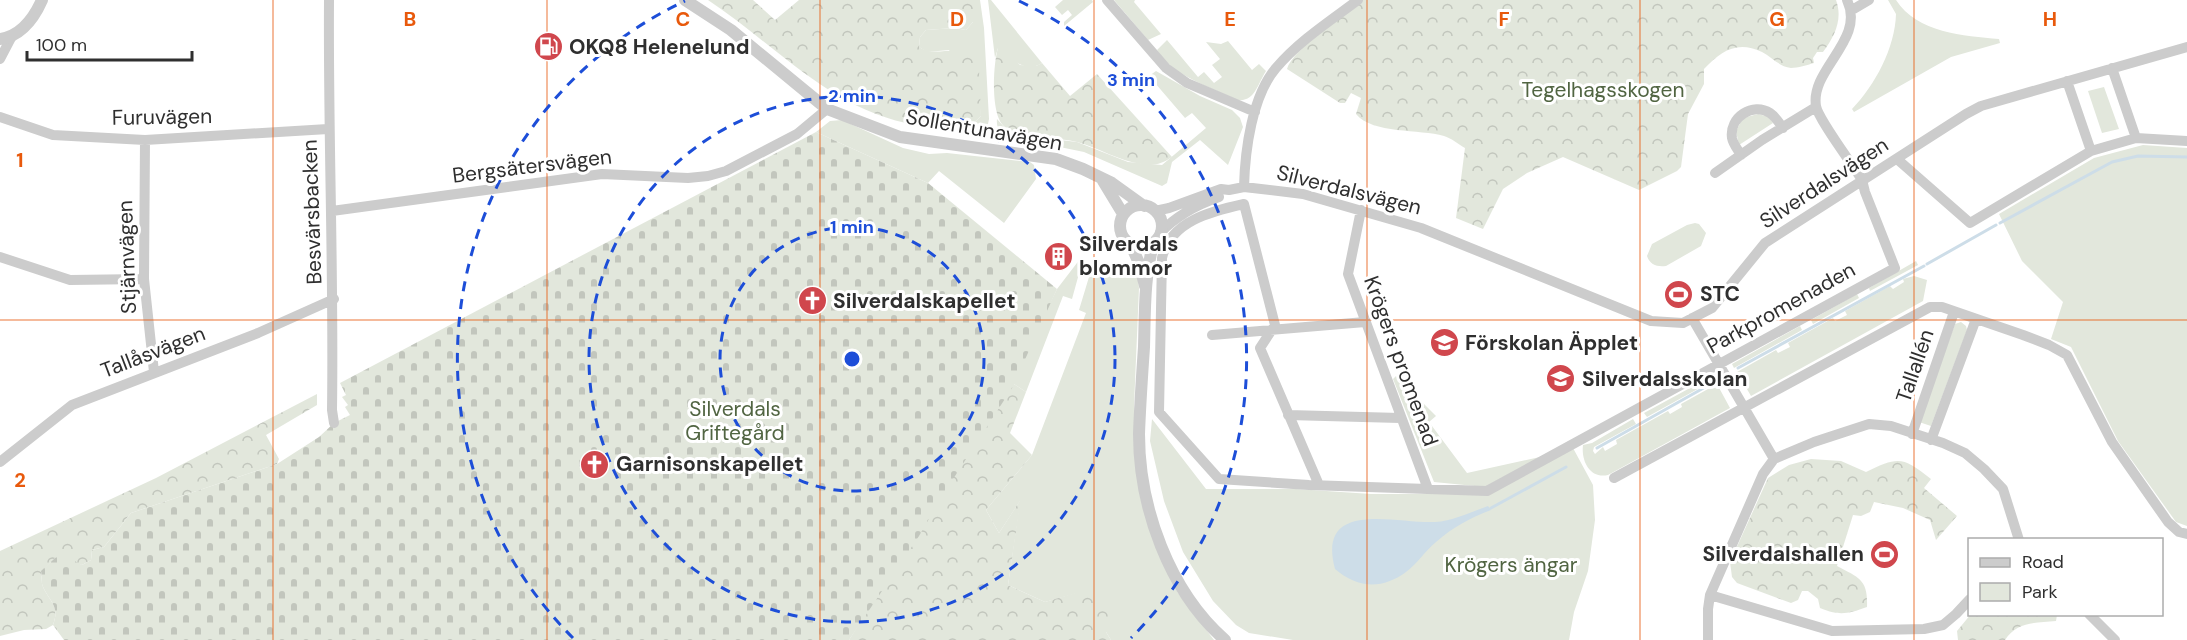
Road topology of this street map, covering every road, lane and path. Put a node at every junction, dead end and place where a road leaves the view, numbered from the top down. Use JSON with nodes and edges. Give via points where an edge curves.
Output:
{"nodes":[{"id":1,"x":42,"y":0,"type":"edge"},
{"id":2,"x":329,"y":0,"type":"edge"},
{"id":3,"x":685,"y":0,"type":"edge"},
{"id":4,"x":1107,"y":0,"type":"edge"},
{"id":5,"x":1358,"y":0,"type":"edge"},
{"id":6,"x":1869,"y":0,"type":"edge"},
{"id":7,"x":1849,"y":5,"type":"edge"},
{"id":8,"x":5,"y":38,"type":"edge"},
{"id":9,"x":2187,"y":47,"type":"edge"},
{"id":10,"x":0,"y":59,"type":"edge"},
{"id":11,"x":2112,"y":68,"type":"junction"},
{"id":12,"x":2067,"y":81,"type":"junction"},
{"id":13,"x":1816,"y":107,"type":"junction"},
{"id":14,"x":827,"y":109,"type":"junction"},
{"id":15,"x":1255,"y":112,"type":"junction"},
{"id":16,"x":0,"y":117,"type":"edge"},
{"id":17,"x":1782,"y":128,"type":"junction"},
{"id":18,"x":328,"y":129,"type":"junction"},
{"id":19,"x":2136,"y":138,"type":"junction"},
{"id":20,"x":145,"y":140,"type":"junction"},
{"id":21,"x":2187,"y":141,"type":"edge"},
{"id":22,"x":2091,"y":151,"type":"junction"},
{"id":23,"x":1741,"y":155,"type":"junction"},
{"id":24,"x":1897,"y":159,"type":"junction"},
{"id":25,"x":1715,"y":173,"type":"dead end"},
{"id":26,"x":1100,"y":178,"type":"junction"},
{"id":27,"x":1863,"y":180,"type":"junction"},
{"id":28,"x":1244,"y":187,"type":"junction"},
{"id":29,"x":1229,"y":190,"type":"junction"},
{"id":30,"x":1149,"y":208,"type":"junction"},
{"id":31,"x":1361,"y":210,"type":"junction"},
{"id":32,"x":332,"y":211,"type":"junction"},
{"id":33,"x":1124,"y":214,"type":"junction"},
{"id":34,"x":1157,"y":237,"type":"junction"},
{"id":35,"x":1131,"y":245,"type":"junction"},
{"id":36,"x":0,"y":257,"type":"edge"},
{"id":37,"x":144,"y":279,"type":"junction"},
{"id":38,"x":1146,"y":293,"type":"junction"},
{"id":39,"x":334,"y":299,"type":"junction"},
{"id":40,"x":1954,"y":312,"type":"junction"},
{"id":41,"x":1692,"y":318,"type":"junction"},
{"id":42,"x":1976,"y":320,"type":"junction"},
{"id":43,"x":1365,"y":322,"type":"junction"},
{"id":44,"x":1272,"y":331,"type":"junction"},
{"id":45,"x":1212,"y":335,"type":"dead end"},
{"id":46,"x":1719,"y":365,"type":"junction"},
{"id":47,"x":154,"y":372,"type":"junction"},
{"id":48,"x":1743,"y":408,"type":"junction"},
{"id":49,"x":1288,"y":415,"type":"junction"},
{"id":50,"x":1400,"y":418,"type":"junction"},
{"id":51,"x":334,"y":423,"type":"dead end"},
{"id":52,"x":1912,"y":434,"type":"junction"},
{"id":53,"x":1931,"y":440,"type":"junction"},
{"id":54,"x":1774,"y":459,"type":"junction"},
{"id":55,"x":0,"y":462,"type":"edge"},
{"id":56,"x":1614,"y":478,"type":"dead end"},
{"id":57,"x":1319,"y":485,"type":"junction"},
{"id":58,"x":1428,"y":489,"type":"junction"},
{"id":59,"x":2187,"y":534,"type":"edge"},
{"id":60,"x":2018,"y":538,"type":"edge"},
{"id":61,"x":1710,"y":595,"type":"junction"},
{"id":62,"x":1968,"y":601,"type":"edge"},
{"id":63,"x":2090,"y":616,"type":"edge"},
{"id":64,"x":1226,"y":640,"type":"edge"},
{"id":65,"x":1708,"y":640,"type":"edge"},
{"id":66,"x":2115,"y":640,"type":"edge"}],
"edges":[{"from":1,"to":8,"type":"street","via":[[35,15]]},
{"from":2,"to":18,"type":"street","name":"Besvärsbacken"},
{"from":3,"to":14,"type":"street","name":"Sollentunavägen","via":[[731,30]]},
{"from":4,"to":15,"type":"street","via":[[1166,68],[1187,83]]},
{"from":5,"to":15,"type":"street","via":[[1304,40],[1275,68]]},
{"from":6,"to":7,"type":"street"},
{"from":7,"to":13,"type":"street","via":[[1846,38],[1816,91]]},
{"from":8,"to":10,"type":"street"},
{"from":9,"to":11,"type":"street","name":"Silverdalsvägen"},
{"from":11,"to":12,"type":"street","name":"Silverdalsvägen"},
{"from":11,"to":19,"type":"street"},
{"from":12,"to":22,"type":"street"},
{"from":12,"to":24,"type":"street","name":"Silverdalsvägen","via":[[1973,110]]},
{"from":13,"to":17,"type":"street"},
{"from":13,"to":27,"type":"street"},
{"from":14,"to":26,"type":"street","name":"Sollentunavägen","via":[[900,137],[1056,159]]},
{"from":14,"to":32,"type":"street","name":"Bergsätersvägen","via":[[797,134],[726,171],[708,176],[602,174]]},
{"from":15,"to":28,"type":"street"},
{"from":16,"to":20,"type":"street","name":"Furuvägen","via":[[53,135]]},
{"from":17,"to":23,"type":"street"},
{"from":17,"to":23,"type":"street","via":[[1773,115],[1764,111],[1741,114],[1733,126],[1732,138]]},
{"from":18,"to":20,"type":"street","name":"Furuvägen"},
{"from":18,"to":32,"type":"street","name":"Besvärsbacken"},
{"from":19,"to":21,"type":"street"},
{"from":19,"to":22,"type":"street"},
{"from":20,"to":37,"type":"street","name":"Stjärnvägen"},
{"from":22,"to":24,"type":"street","via":[[1970,223]]},
{"from":23,"to":25,"type":"street"},
{"from":24,"to":27,"type":"street","name":"Silverdalsvägen"},
{"from":26,"to":30,"type":"street","name":"Sollentunavägen"},
{"from":26,"to":33,"type":"street","name":"Sollentunavägen"},
{"from":27,"to":41,"type":"street","name":"Silverdalsvägen","via":[[1765,243],[1712,308]]},
{"from":27,"to":46,"type":"street","name":"Parkpromenaden","via":[[1895,268]]},
{"from":28,"to":29,"type":"street","name":"Silverdalsvägen"},
{"from":28,"to":31,"type":"street","name":"Silverdalsvägen","via":[[1303,194]]},
{"from":29,"to":30,"type":"street","name":"Silverdalsvägen","via":[[1221,189],[1169,208]]},
{"from":29,"to":34,"type":"street","name":"Silverdalsvägen","via":[[1194,206]]},
{"from":30,"to":33,"type":"street","via":[[1130,208]]},
{"from":30,"to":34,"type":"street","via":[[1159,216]]},
{"from":31,"to":41,"type":"street","name":"Silverdalsvägen","via":[[1421,228],[1651,321],[1683,323]]},
{"from":31,"to":43,"type":"street","name":"Krögers promenad","via":[[1348,274]]},
{"from":32,"to":39,"type":"street","name":"Besvärsbacken"},
{"from":33,"to":35,"type":"street","via":[[1121,234]]},
{"from":34,"to":35,"type":"street","via":[[1144,247]]},
{"from":34,"to":38,"type":"street"},
{"from":35,"to":38,"type":"street"},
{"from":36,"to":37,"type":"street","via":[[70,280]]},
{"from":37,"to":47,"type":"street","name":"Stjärnvägen"},
{"from":38,"to":64,"type":"street","via":[[1139,435],[1144,485],[1171,567],[1202,615]]},
{"from":39,"to":47,"type":"street","name":"Tallåsvägen"},
{"from":39,"to":51,"type":"street","name":"Besvärsbacken"},
{"from":40,"to":42,"type":"street"},
{"from":40,"to":48,"type":"street","via":[[1930,307]]},
{"from":40,"to":52,"type":"street","name":"Tallallén"},
{"from":41,"to":46,"type":"street"},
{"from":42,"to":53,"type":"street","name":"Tallallén"},
{"from":42,"to":59,"type":"street","via":[[2067,355],[2112,442],[2168,522]]},
{"from":43,"to":44,"type":"street"},
{"from":43,"to":50,"type":"street","name":"Krögers promenad"},
{"from":44,"to":45,"type":"street"},
{"from":44,"to":49,"type":"street","via":[[1260,348]]},
{"from":44,"to":57,"type":"street","name":"Parkpromenaden","via":[[1275,325],[1244,204],[1187,223],[1169,241],[1160,272],[1159,412],[1219,479]]},
{"from":46,"to":48,"type":"street"},
{"from":46,"to":58,"type":"street","name":"Parkpromenaden","via":[[1487,491]]},
{"from":47,"to":55,"type":"street","name":"Tallåsvägen","via":[[72,405]]},
{"from":48,"to":54,"type":"street"},
{"from":48,"to":56,"type":"street"},
{"from":49,"to":50,"type":"street"},
{"from":49,"to":57,"type":"street"},
{"from":50,"to":58,"type":"street","name":"Krögers promenad"},
{"from":52,"to":53,"type":"street"},
{"from":52,"to":54,"type":"street","via":[[1891,426],[1869,424]]},
{"from":53,"to":60,"type":"street","via":[[1965,453],[2003,489]]},
{"from":54,"to":61,"type":"street","via":[[1763,474]]},
{"from":57,"to":58,"type":"street","name":"Parkpromenaden"},
{"from":61,"to":62,"type":"street","via":[[1832,631],[1943,625]]},
{"from":61,"to":65,"type":"street"},
{"from":63,"to":66,"type":"street"}]}
